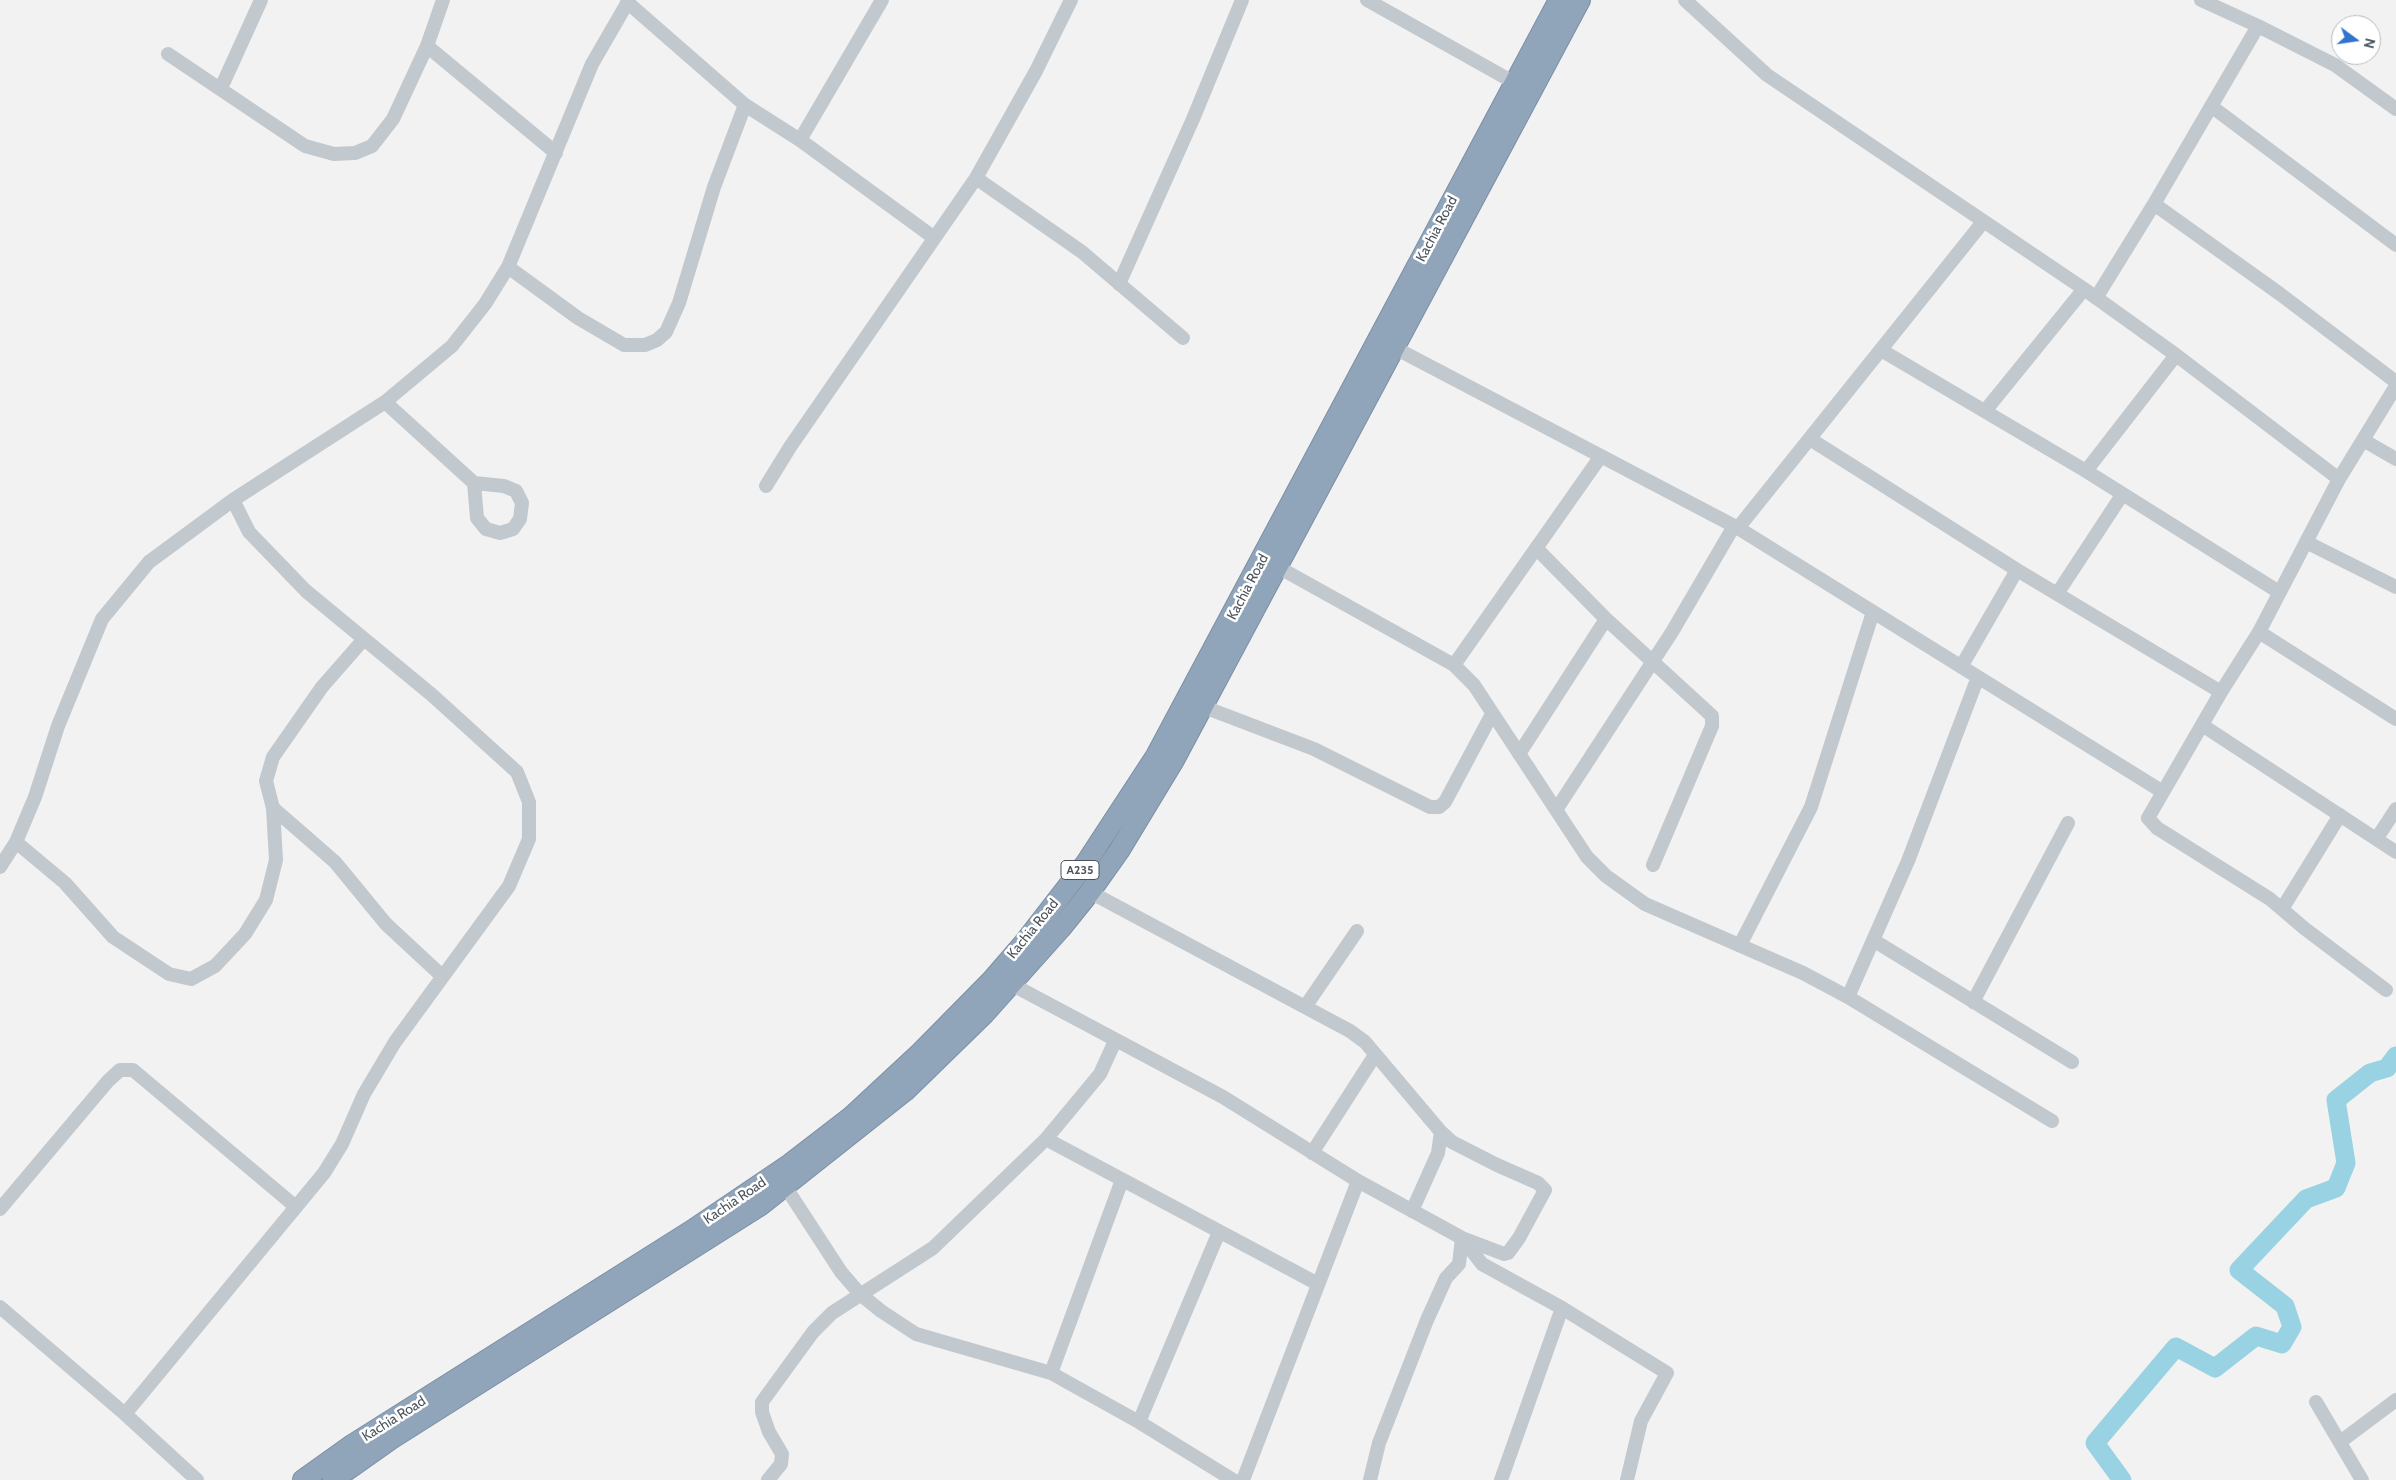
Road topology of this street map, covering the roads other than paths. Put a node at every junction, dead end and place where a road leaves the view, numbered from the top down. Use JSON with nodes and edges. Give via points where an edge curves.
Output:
{"nodes":[{"id":1,"x":261,"y":0,"type":"edge"},
{"id":2,"x":443,"y":0,"type":"edge"},
{"id":3,"x":882,"y":0,"type":"edge"},
{"id":4,"x":1071,"y":0,"type":"edge"},
{"id":5,"x":1242,"y":0,"type":"edge"},
{"id":6,"x":1367,"y":0,"type":"edge"},
{"id":7,"x":1559,"y":0,"type":"edge"},
{"id":8,"x":1580,"y":0,"type":"edge"},
{"id":9,"x":1685,"y":0,"type":"edge"},
{"id":10,"x":2201,"y":0,"type":"edge"},
{"id":11,"x":628,"y":1,"type":"edge"},
{"id":12,"x":2258,"y":26,"type":"junction"},
{"id":13,"x":427,"y":46,"type":"junction"},
{"id":14,"x":168,"y":54,"type":"dead end"},
{"id":15,"x":1514,"y":83,"type":"junction"},
{"id":16,"x":220,"y":88,"type":"junction"},
{"id":17,"x":745,"y":105,"type":"junction"},
{"id":18,"x":2212,"y":106,"type":"junction"},
{"id":19,"x":2396,"y":109,"type":"edge"},
{"id":20,"x":800,"y":140,"type":"junction"},
{"id":21,"x":556,"y":153,"type":"junction"},
{"id":22,"x":976,"y":178,"type":"junction"},
{"id":23,"x":2154,"y":204,"type":"junction"},
{"id":24,"x":1983,"y":222,"type":"junction"},
{"id":25,"x":934,"y":237,"type":"junction"},
{"id":26,"x":2396,"y":245,"type":"edge"},
{"id":27,"x":508,"y":267,"type":"junction"},
{"id":28,"x":1120,"y":284,"type":"junction"},
{"id":29,"x":2084,"y":289,"type":"junction"},
{"id":30,"x":2096,"y":298,"type":"junction"},
{"id":31,"x":1182,"y":338,"type":"dead end"},
{"id":32,"x":1395,"y":348,"type":"junction"},
{"id":33,"x":1881,"y":350,"type":"junction"},
{"id":34,"x":2176,"y":355,"type":"junction"},
{"id":35,"x":2396,"y":384,"type":"edge"},
{"id":36,"x":385,"y":402,"type":"junction"},
{"id":37,"x":1985,"y":411,"type":"junction"},
{"id":38,"x":1810,"y":439,"type":"junction"},
{"id":39,"x":2363,"y":440,"type":"junction"},
{"id":40,"x":1601,"y":456,"type":"junction"},
{"id":41,"x":2396,"y":459,"type":"edge"},
{"id":42,"x":2086,"y":471,"type":"junction"},
{"id":43,"x":2339,"y":479,"type":"junction"},
{"id":44,"x":474,"y":483,"type":"dead end"},
{"id":45,"x":766,"y":486,"type":"dead end"},
{"id":46,"x":2122,"y":495,"type":"junction"},
{"id":47,"x":233,"y":500,"type":"junction"},
{"id":48,"x":1736,"y":527,"type":"junction"},
{"id":49,"x":2306,"y":542,"type":"junction"},
{"id":50,"x":1536,"y":548,"type":"junction"},
{"id":51,"x":1278,"y":566,"type":"junction"},
{"id":52,"x":2017,"y":570,"type":"junction"},
{"id":53,"x":2396,"y":588,"type":"edge"},
{"id":54,"x":2279,"y":592,"type":"junction"},
{"id":55,"x":2056,"y":594,"type":"junction"},
{"id":56,"x":1873,"y":612,"type":"junction"},
{"id":57,"x":1606,"y":619,"type":"junction"},
{"id":58,"x":2259,"y":632,"type":"junction"},
{"id":59,"x":364,"y":639,"type":"junction"},
{"id":60,"x":1653,"y":662,"type":"junction"},
{"id":61,"x":1454,"y":665,"type":"junction"},
{"id":62,"x":1961,"y":667,"type":"junction"},
{"id":63,"x":1978,"y":678,"type":"junction"},
{"id":64,"x":2221,"y":692,"type":"junction"},
{"id":65,"x":1204,"y":707,"type":"junction"},
{"id":66,"x":1492,"y":714,"type":"junction"},
{"id":67,"x":2396,"y":719,"type":"edge"},
{"id":68,"x":2202,"y":725,"type":"junction"},
{"id":69,"x":1519,"y":754,"type":"junction"},
{"id":70,"x":2163,"y":792,"type":"junction"},
{"id":71,"x":273,"y":808,"type":"junction"},
{"id":72,"x":2396,"y":809,"type":"edge"},
{"id":73,"x":1556,"y":810,"type":"junction"},
{"id":74,"x":2340,"y":815,"type":"junction"},
{"id":75,"x":2068,"y":823,"type":"dead end"},
{"id":76,"x":2377,"y":838,"type":"junction"},
{"id":77,"x":16,"y":842,"type":"junction"},
{"id":78,"x":2396,"y":852,"type":"edge"},
{"id":79,"x":1653,"y":865,"type":"dead end"},
{"id":80,"x":0,"y":867,"type":"edge"},
{"id":81,"x":1090,"y":892,"type":"junction"},
{"id":82,"x":2282,"y":909,"type":"junction"},
{"id":83,"x":1357,"y":931,"type":"dead end"},
{"id":84,"x":1873,"y":940,"type":"junction"},
{"id":85,"x":1740,"y":945,"type":"junction"},
{"id":86,"x":442,"y":976,"type":"junction"},
{"id":87,"x":1011,"y":984,"type":"junction"},
{"id":88,"x":2386,"y":990,"type":"dead end"},
{"id":89,"x":1848,"y":997,"type":"junction"},
{"id":90,"x":1973,"y":1002,"type":"junction"},
{"id":91,"x":1305,"y":1007,"type":"junction"},
{"id":92,"x":1115,"y":1041,"type":"junction"},
{"id":93,"x":1376,"y":1055,"type":"junction"},
{"id":94,"x":2072,"y":1062,"type":"dead end"},
{"id":95,"x":2052,"y":1121,"type":"dead end"},
{"id":96,"x":1441,"y":1132,"type":"junction"},
{"id":97,"x":1046,"y":1139,"type":"junction"},
{"id":98,"x":1312,"y":1153,"type":"junction"},
{"id":99,"x":1122,"y":1180,"type":"junction"},
{"id":100,"x":1358,"y":1180,"type":"junction"},
{"id":101,"x":785,"y":1186,"type":"junction"},
{"id":102,"x":296,"y":1207,"type":"junction"},
{"id":103,"x":0,"y":1209,"type":"edge"},
{"id":104,"x":1412,"y":1211,"type":"junction"},
{"id":105,"x":1219,"y":1232,"type":"junction"},
{"id":106,"x":1462,"y":1238,"type":"junction"},
{"id":107,"x":1318,"y":1284,"type":"junction"},
{"id":108,"x":860,"y":1294,"type":"junction"},
{"id":109,"x":0,"y":1307,"type":"edge"},
{"id":110,"x":1562,"y":1308,"type":"junction"},
{"id":111,"x":1051,"y":1373,"type":"junction"},
{"id":112,"x":2396,"y":1400,"type":"edge"},
{"id":113,"x":2316,"y":1402,"type":"dead end"},
{"id":114,"x":125,"y":1414,"type":"junction"},
{"id":115,"x":1140,"y":1422,"type":"junction"},
{"id":116,"x":2340,"y":1442,"type":"junction"},
{"id":117,"x":198,"y":1480,"type":"edge"},
{"id":118,"x":304,"y":1480,"type":"edge"},
{"id":119,"x":333,"y":1480,"type":"edge"},
{"id":120,"x":768,"y":1480,"type":"edge"},
{"id":121,"x":1233,"y":1480,"type":"edge"},
{"id":122,"x":1243,"y":1480,"type":"edge"},
{"id":123,"x":1370,"y":1480,"type":"edge"},
{"id":124,"x":1501,"y":1480,"type":"edge"},
{"id":125,"x":1627,"y":1480,"type":"edge"},
{"id":126,"x":2362,"y":1480,"type":"edge"}],
"edges":[{"from":1,"to":16,"type":"street"},
{"from":2,"to":13,"type":"street"},
{"from":3,"to":20,"type":"street"},
{"from":4,"to":22,"type":"street"},
{"from":5,"to":28,"type":"street"},
{"from":6,"to":15,"type":"street"},
{"from":7,"to":15,"type":"highway","name":"Kachia Road","number":"A235"},
{"from":8,"to":32,"type":"highway","name":"Kachia Road","number":"A235"},
{"from":9,"to":24,"type":"street","via":[[1767,75]]},
{"from":10,"to":12,"type":"street"},
{"from":11,"to":17,"type":"street"},
{"from":11,"to":21,"type":"street","via":[[592,64]]},
{"from":12,"to":18,"type":"street"},
{"from":12,"to":19,"type":"street","via":[[2335,65]]},
{"from":13,"to":16,"type":"street","via":[[393,119],[372,146],[355,153],[334,154],[305,146]]},
{"from":13,"to":21,"type":"street"},
{"from":14,"to":16,"type":"street"},
{"from":15,"to":118,"type":"highway","name":"Kachia Road","number":"A235","via":[[1156,756],[1086,863],[998,972],[942,1031],[851,1117],[790,1164],[691,1231],[352,1445]]},
{"from":17,"to":20,"type":"street"},
{"from":17,"to":27,"type":"street","via":[[714,187],[680,303],[666,332],[657,340],[645,345],[624,345],[578,318]]},
{"from":18,"to":23,"type":"street"},
{"from":18,"to":26,"type":"street"},
{"from":20,"to":25,"type":"street"},
{"from":21,"to":27,"type":"street"},
{"from":22,"to":25,"type":"street"},
{"from":22,"to":28,"type":"street","via":[[1082,252]]},
{"from":23,"to":30,"type":"street"},
{"from":23,"to":35,"type":"street","via":[[2280,294]]},
{"from":24,"to":29,"type":"street"},
{"from":24,"to":33,"type":"street"},
{"from":25,"to":45,"type":"street"},
{"from":27,"to":36,"type":"street","via":[[485,304],[452,346]]},
{"from":28,"to":31,"type":"street"},
{"from":29,"to":30,"type":"street"},
{"from":29,"to":37,"type":"street"},
{"from":30,"to":34,"type":"street"},
{"from":32,"to":40,"type":"street"},
{"from":32,"to":51,"type":"highway","name":"Kachia Road","number":"A235"},
{"from":33,"to":37,"type":"street"},
{"from":33,"to":38,"type":"street"},
{"from":34,"to":42,"type":"street"},
{"from":34,"to":43,"type":"street"},
{"from":35,"to":39,"type":"street"},
{"from":36,"to":44,"type":"street"},
{"from":36,"to":47,"type":"street"},
{"from":37,"to":42,"type":"street"},
{"from":38,"to":48,"type":"street"},
{"from":38,"to":52,"type":"street"},
{"from":39,"to":41,"type":"street"},
{"from":39,"to":43,"type":"street"},
{"from":40,"to":48,"type":"street"},
{"from":40,"to":50,"type":"street"},
{"from":42,"to":46,"type":"street"},
{"from":43,"to":49,"type":"street"},
{"from":46,"to":54,"type":"street"},
{"from":46,"to":55,"type":"street"},
{"from":47,"to":59,"type":"street","via":[[249,532],[306,591]]},
{"from":47,"to":77,"type":"street","via":[[149,562],[102,619],[58,726],[35,797]]},
{"from":48,"to":56,"type":"street"},
{"from":48,"to":60,"type":"street"},
{"from":49,"to":53,"type":"street"},
{"from":49,"to":54,"type":"street"},
{"from":50,"to":57,"type":"street"},
{"from":50,"to":61,"type":"street"},
{"from":51,"to":61,"type":"street"},
{"from":51,"to":65,"type":"highway","name":"Kachia Road","number":"A235"},
{"from":52,"to":55,"type":"street"},
{"from":52,"to":62,"type":"street"},
{"from":54,"to":58,"type":"street"},
{"from":55,"to":64,"type":"street"},
{"from":56,"to":62,"type":"street"},
{"from":56,"to":85,"type":"street","via":[[1811,807]]},
{"from":57,"to":60,"type":"street"},
{"from":57,"to":69,"type":"street"},
{"from":58,"to":64,"type":"street"},
{"from":58,"to":67,"type":"street"},
{"from":59,"to":71,"type":"street","via":[[322,686],[272,757],[266,781]]},
{"from":59,"to":86,"type":"street","via":[[432,695],[516,772],[530,802],[529,839],[509,886]]},
{"from":60,"to":73,"type":"street"},
{"from":60,"to":79,"type":"street","via":[[1712,716],[1712,726]]},
{"from":61,"to":66,"type":"street","via":[[1474,685]]},
{"from":62,"to":63,"type":"street"},
{"from":63,"to":70,"type":"street"},
{"from":63,"to":84,"type":"street","via":[[1941,779]]},
{"from":64,"to":68,"type":"street"},
{"from":65,"to":66,"type":"street","via":[[1314,749],[1430,807],[1439,807],[1445,802]]},
{"from":65,"to":81,"type":"highway","name":"Kachia Road","number":"A235","via":[[1148,805]]},
{"from":66,"to":69,"type":"street"},
{"from":68,"to":70,"type":"street"},
{"from":68,"to":74,"type":"street"},
{"from":69,"to":73,"type":"street"},
{"from":70,"to":82,"type":"street","via":[[2150,812],[2148,818],[2151,823]]},
{"from":71,"to":77,"type":"street","via":[[276,860],[266,900],[245,934],[215,966],[192,979],[169,974],[113,937],[65,883]]},
{"from":71,"to":86,"type":"street","via":[[336,862],[386,924]]},
{"from":72,"to":76,"type":"street"},
{"from":73,"to":85,"type":"street","via":[[1587,857],[1606,876],[1646,904]]},
{"from":74,"to":76,"type":"street"},
{"from":74,"to":82,"type":"street"},
{"from":75,"to":90,"type":"street"},
{"from":76,"to":78,"type":"street"},
{"from":77,"to":80,"type":"street"},
{"from":81,"to":87,"type":"highway","name":"Kachia Road","number":"A235"},
{"from":81,"to":91,"type":"street"},
{"from":82,"to":88,"type":"street"},
{"from":83,"to":91,"type":"street"},
{"from":84,"to":89,"type":"street"},
{"from":84,"to":90,"type":"street"},
{"from":85,"to":89,"type":"street"},
{"from":86,"to":102,"type":"street","via":[[395,1042],[324,1173]]},
{"from":87,"to":92,"type":"street"},
{"from":87,"to":101,"type":"highway","name":"Kachia Road","number":"A235","via":[[905,1092]]},
{"from":89,"to":95,"type":"street"},
{"from":90,"to":94,"type":"street"},
{"from":91,"to":93,"type":"street","via":[[1350,1031]]},
{"from":92,"to":97,"type":"street","via":[[1100,1074]]},
{"from":92,"to":98,"type":"street","via":[[1223,1097]]},
{"from":93,"to":96,"type":"street"},
{"from":93,"to":98,"type":"street"},
{"from":96,"to":104,"type":"street","via":[[1438,1153]]},
{"from":96,"to":106,"type":"street","via":[[1452,1142],[1538,1183],[1545,1190],[1508,1254]]},
{"from":97,"to":99,"type":"street"},
{"from":97,"to":108,"type":"street","via":[[933,1248]]},
{"from":98,"to":100,"type":"street"},
{"from":99,"to":105,"type":"street"},
{"from":99,"to":111,"type":"street"},
{"from":100,"to":104,"type":"street"},
{"from":100,"to":107,"type":"street"},
{"from":101,"to":108,"type":"street","via":[[841,1272]]},
{"from":101,"to":119,"type":"highway","name":"Kachia Road","number":"A235","via":[[761,1205],[391,1439]]},
{"from":102,"to":103,"type":"street","via":[[133,1070],[120,1070]]},
{"from":102,"to":114,"type":"street"},
{"from":104,"to":106,"type":"street"},
{"from":105,"to":107,"type":"street"},
{"from":105,"to":115,"type":"street"},
{"from":106,"to":110,"type":"street","via":[[1482,1264]]},
{"from":106,"to":123,"type":"street","via":[[1459,1264],[1446,1278],[1427,1320],[1379,1443]]},
{"from":107,"to":122,"type":"street"},
{"from":108,"to":111,"type":"street","via":[[916,1334]]},
{"from":108,"to":120,"type":"street","via":[[832,1313],[813,1332],[762,1402],[768,1432],[782,1454],[781,1464]]},
{"from":109,"to":114,"type":"street"},
{"from":110,"to":124,"type":"street"},
{"from":110,"to":125,"type":"street","via":[[1667,1373],[1641,1421]]},
{"from":111,"to":115,"type":"street"},
{"from":112,"to":116,"type":"street"},
{"from":113,"to":116,"type":"street"},
{"from":114,"to":117,"type":"street"},
{"from":115,"to":121,"type":"street"},
{"from":116,"to":126,"type":"street"}]}
